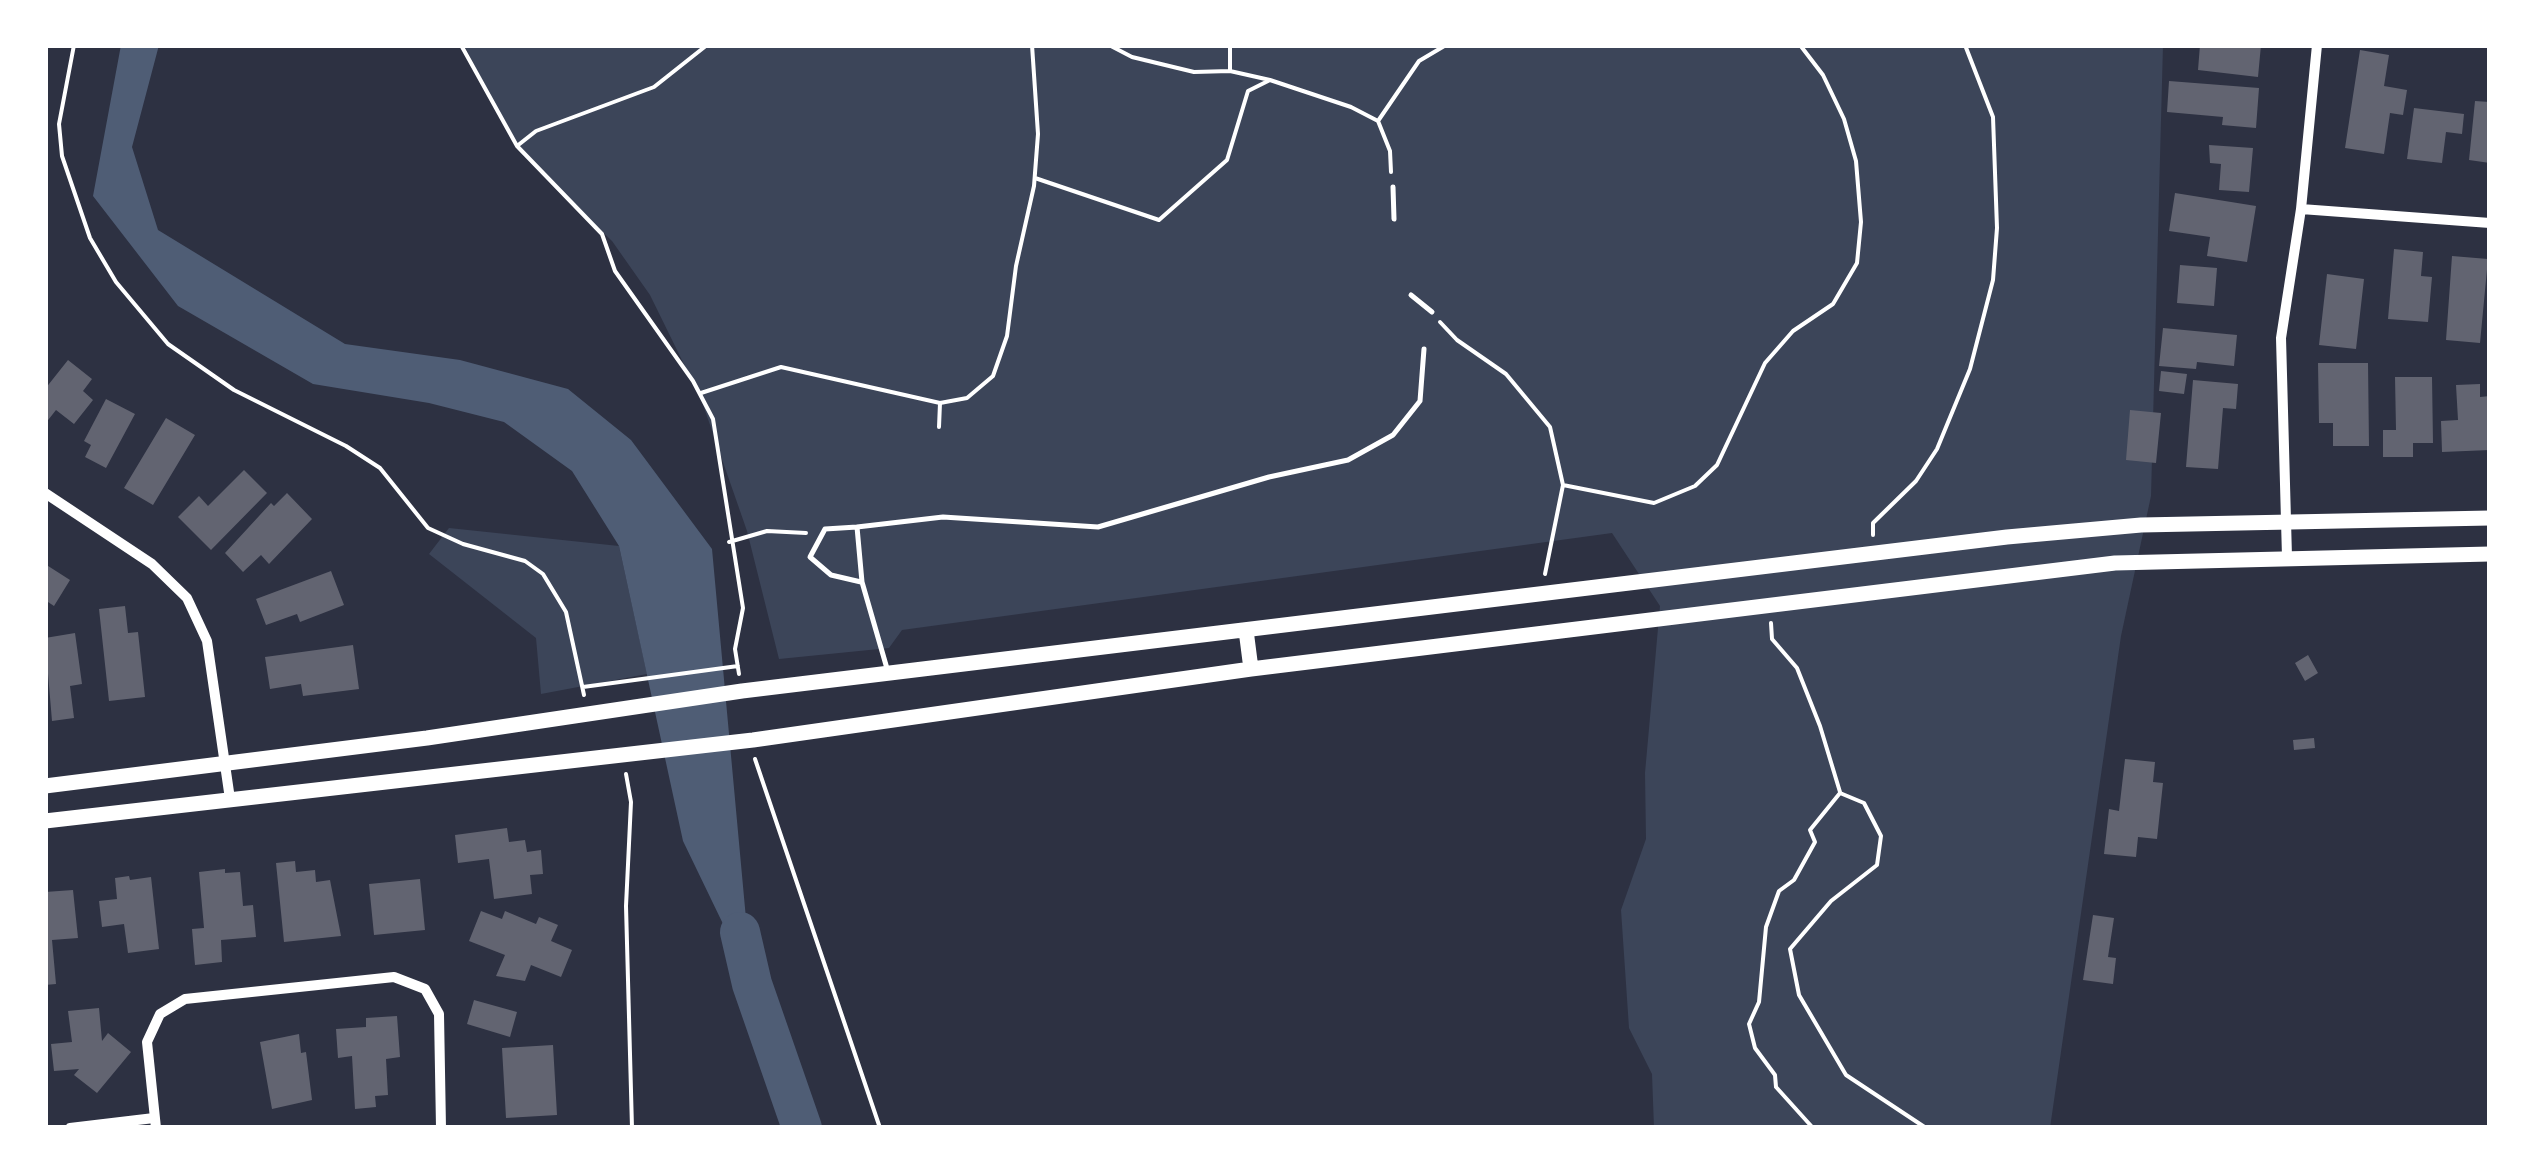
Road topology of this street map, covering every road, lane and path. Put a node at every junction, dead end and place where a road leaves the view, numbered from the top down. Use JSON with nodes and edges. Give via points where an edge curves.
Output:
{"nodes":[{"id":1,"x":74,"y":45,"type":"edge"},
{"id":2,"x":460,"y":45,"type":"edge"},
{"id":3,"x":707,"y":45,"type":"edge"},
{"id":4,"x":1032,"y":45,"type":"edge"},
{"id":5,"x":1109,"y":45,"type":"edge"},
{"id":6,"x":1230,"y":45,"type":"edge"},
{"id":7,"x":1446,"y":45,"type":"edge"},
{"id":8,"x":1800,"y":45,"type":"edge"},
{"id":9,"x":1965,"y":45,"type":"edge"},
{"id":10,"x":2317,"y":45,"type":"edge"},
{"id":11,"x":1230,"y":70,"type":"junction"},
{"id":12,"x":1270,"y":80,"type":"junction"},
{"id":13,"x":1378,"y":121,"type":"junction"},
{"id":14,"x":517,"y":146,"type":"junction"},
{"id":15,"x":1035,"y":178,"type":"junction"},
{"id":16,"x":1393,"y":187,"type":"joint"},
{"id":17,"x":2301,"y":209,"type":"junction"},
{"id":18,"x":1394,"y":219,"type":"dead end"},
{"id":19,"x":2490,"y":223,"type":"edge"},
{"id":20,"x":1412,"y":294,"type":"dead end"},
{"id":21,"x":1432,"y":312,"type":"joint"},
{"id":22,"x":1424,"y":349,"type":"dead end"},
{"id":23,"x":701,"y":393,"type":"junction"},
{"id":24,"x":940,"y":403,"type":"junction"},
{"id":25,"x":940,"y":427,"type":"dead end"},
{"id":26,"x":1562,"y":485,"type":"junction"},
{"id":27,"x":45,"y":493,"type":"edge"},
{"id":28,"x":2490,"y":518,"type":"edge"},
{"id":29,"x":2287,"y":521,"type":"junction"},
{"id":30,"x":857,"y":527,"type":"junction"},
{"id":31,"x":825,"y":529,"type":"junction"},
{"id":32,"x":729,"y":542,"type":"junction"},
{"id":33,"x":1873,"y":554,"type":"junction"},
{"id":34,"x":2490,"y":554,"type":"edge"},
{"id":35,"x":2288,"y":558,"type":"junction"},
{"id":36,"x":862,"y":582,"type":"junction"},
{"id":37,"x":1541,"y":595,"type":"junction"},
{"id":38,"x":1769,"y":604,"type":"junction"},
{"id":39,"x":1246,"y":630,"type":"junction"},
{"id":40,"x":1251,"y":669,"type":"junction"},
{"id":41,"x":889,"y":675,"type":"junction"},
{"id":42,"x":755,"y":758,"type":"dead end"},
{"id":43,"x":225,"y":764,"type":"junction"},
{"id":44,"x":626,"y":774,"type":"dead end"},
{"id":45,"x":45,"y":786,"type":"edge"},
{"id":46,"x":1840,"y":793,"type":"junction"},
{"id":47,"x":230,"y":799,"type":"junction"},
{"id":48,"x":45,"y":821,"type":"edge"},
{"id":49,"x":155,"y":1123,"type":"edge"},
{"id":50,"x":70,"y":1128,"type":"edge"},
{"id":51,"x":442,"y":1128,"type":"edge"},
{"id":52,"x":632,"y":1128,"type":"edge"},
{"id":53,"x":880,"y":1128,"type":"edge"},
{"id":54,"x":1812,"y":1128,"type":"edge"},
{"id":55,"x":1926,"y":1128,"type":"edge"}],
"edges":[{"from":1,"to":32,"type":"path","via":[[58,124],[62,156],[90,238],[116,282],[168,344],[234,390],[380,468],[428,528],[525,561],[543,574],[566,612],[583,688],[739,667],[735,649],[743,608]]},
{"from":2,"to":14,"type":"path"},
{"from":3,"to":14,"type":"path","via":[[654,87],[536,131]]},
{"from":4,"to":15,"type":"path"},
{"from":5,"to":11,"type":"path","via":[[1194,72]]},
{"from":6,"to":11,"type":"path"},
{"from":7,"to":13,"type":"path","via":[[1419,61]]},
{"from":8,"to":26,"type":"path","via":[[1823,75],[1856,161],[1857,262],[1833,304],[1793,331],[1765,363],[1717,465],[1695,486],[1654,503]]},
{"from":9,"to":33,"type":"path","via":[[1992,117],[1993,280],[1970,369],[1937,449],[1916,481],[1873,523]]},
{"from":10,"to":17,"type":"street"},
{"from":11,"to":12,"type":"path"},
{"from":12,"to":13,"type":"path"},
{"from":12,"to":15,"type":"path","via":[[1248,91],[1227,160],[1159,220]]},
{"from":13,"to":16,"type":"path","via":[[1390,150]]},
{"from":14,"to":23,"type":"path","via":[[594,222],[615,272]]},
{"from":15,"to":24,"type":"path","via":[[1007,336],[993,376],[967,398]]},
{"from":16,"to":18,"type":"lane"},
{"from":17,"to":19,"type":"street"},
{"from":17,"to":29,"type":"street","via":[[2281,338]]},
{"from":20,"to":21,"type":"lane"},
{"from":21,"to":26,"type":"path","via":[[1457,340],[1506,374],[1550,426]]},
{"from":22,"to":30,"type":"lane","via":[[1420,402],[1393,434],[1348,460],[1098,527],[942,517]]},
{"from":23,"to":24,"type":"path","via":[[782,367]]},
{"from":23,"to":32,"type":"path","via":[[717,436]]},
{"from":24,"to":25,"type":"path"},
{"from":26,"to":37,"type":"path"},
{"from":27,"to":43,"type":"street","via":[[152,564],[187,598],[207,641]]},
{"from":28,"to":29,"type":"main road"},
{"from":29,"to":33,"type":"main road","via":[[2140,525]]},
{"from":29,"to":35,"type":"street"},
{"from":30,"to":31,"type":"lane"},
{"from":30,"to":36,"type":"lane"},
{"from":31,"to":32,"type":"path"},
{"from":31,"to":36,"type":"lane","via":[[810,557],[832,575]]},
{"from":33,"to":37,"type":"main road"},
{"from":34,"to":35,"type":"main road"},
{"from":35,"to":38,"type":"main road","via":[[2116,563]]},
{"from":36,"to":41,"type":"lane"},
{"from":37,"to":39,"type":"main road"},
{"from":38,"to":40,"type":"main road"},
{"from":38,"to":46,"type":"path","via":[[1772,638],[1797,668]]},
{"from":39,"to":40,"type":"main road"},
{"from":39,"to":41,"type":"main road"},
{"from":40,"to":47,"type":"main road","via":[[753,740]]},
{"from":41,"to":43,"type":"main road"},
{"from":42,"to":53,"type":"path"},
{"from":43,"to":45,"type":"main road"},
{"from":43,"to":47,"type":"street"},
{"from":44,"to":52,"type":"path"},
{"from":46,"to":54,"type":"path","via":[[1810,830],[1815,842],[1794,880],[1779,891],[1749,1024],[1776,1088]]},
{"from":46,"to":55,"type":"path","via":[[1864,803],[1881,836],[1877,865],[1831,901],[1790,949],[1799,995],[1846,1075]]},
{"from":47,"to":48,"type":"main road"},
{"from":49,"to":50,"type":"street"},
{"from":49,"to":51,"type":"street","via":[[148,1042],[160,1014],[185,999],[394,977],[425,989],[438,1014]]}]}
